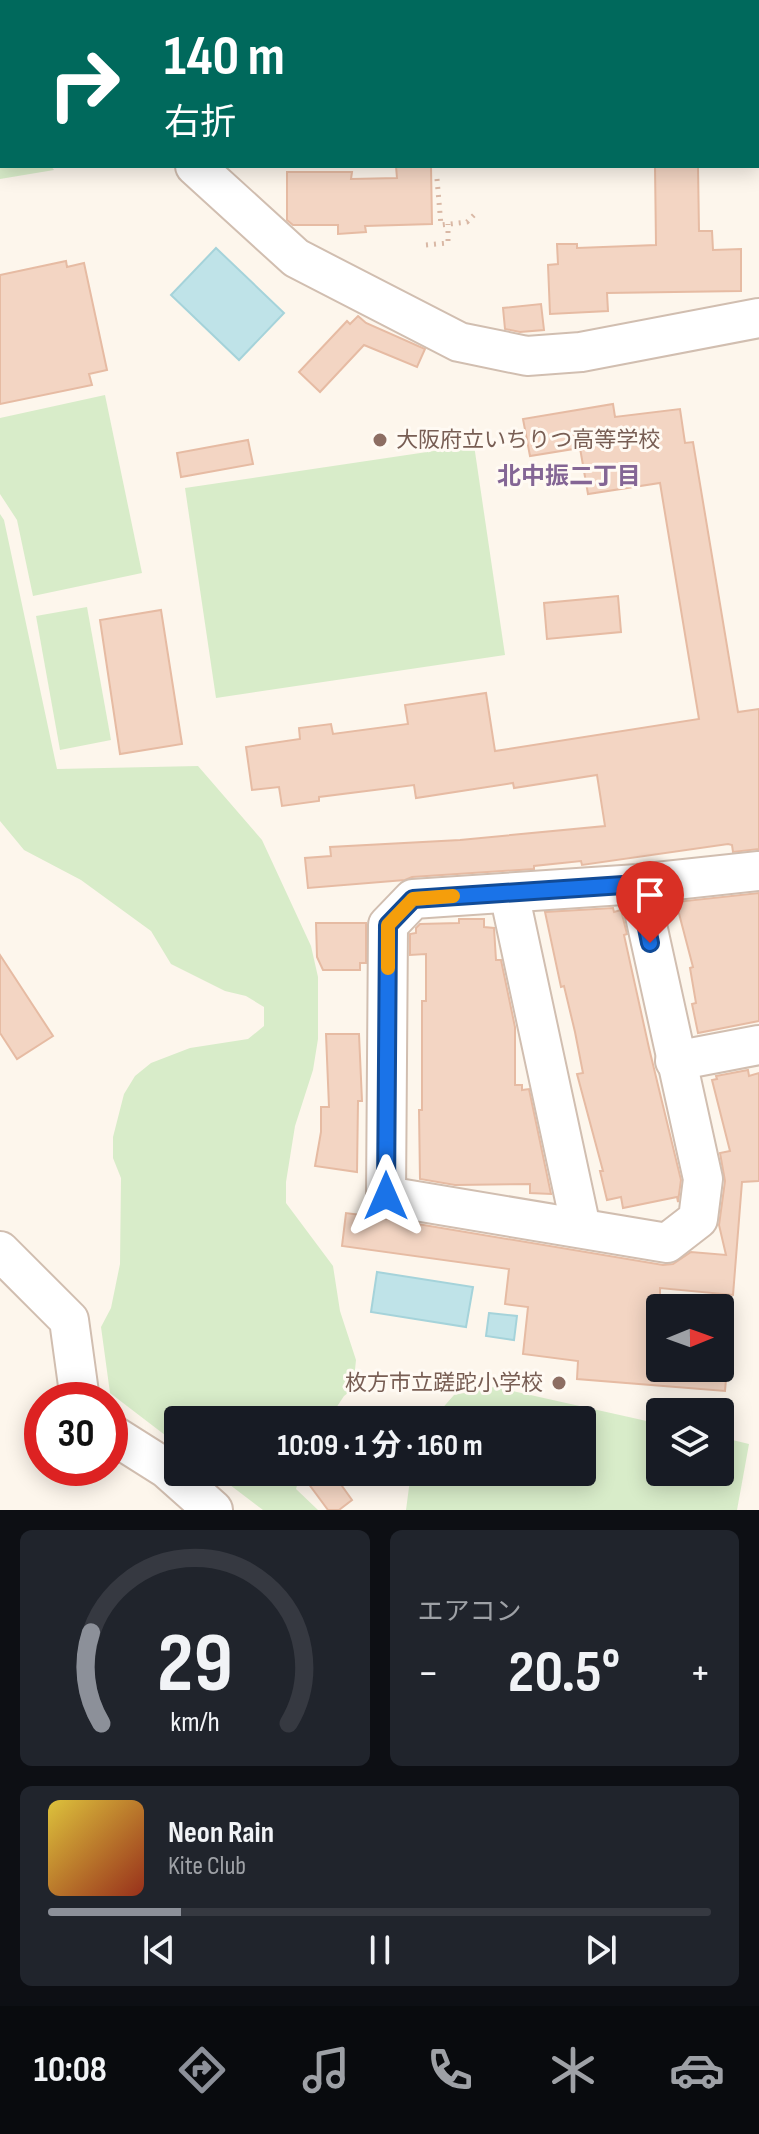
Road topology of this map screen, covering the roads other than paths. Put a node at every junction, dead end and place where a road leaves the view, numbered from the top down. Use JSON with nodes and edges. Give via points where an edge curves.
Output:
{"nodes":[{"id":1,"x":197,"y":168,"type":"edge"},
{"id":2,"x":759,"y":318,"type":"edge"},
{"id":3,"x":759,"y":871,"type":"edge"},
{"id":4,"x":638,"y":884,"type":"junction"},
{"id":5,"x":509,"y":893,"type":"junction"},
{"id":6,"x":759,"y":1045,"type":"edge"},
{"id":7,"x":675,"y":1061,"type":"junction"},
{"id":8,"x":581,"y":1228,"type":"junction"},
{"id":9,"x":0,"y":1251,"type":"edge"},
{"id":10,"x":78,"y":1382,"type":"edge"},
{"id":11,"x":128,"y":1444,"type":"edge"},
{"id":12,"x":213,"y":1510,"type":"edge"}],
"edges":[{"from":1,"to":2,"type":"street","via":[[296,258],[459,342],[527,356],[581,352]]},
{"from":3,"to":4,"type":"street"},
{"from":4,"to":5,"type":"street"},
{"from":4,"to":7,"type":"street"},
{"from":5,"to":8,"type":"street"},
{"from":5,"to":8,"type":"street","via":[[413,899],[388,925],[386,1196]]},
{"from":6,"to":7,"type":"street"},
{"from":7,"to":8,"type":"street","via":[[703,1179],[698,1219],[667,1243]]},
{"from":9,"to":10,"type":"street","via":[[69,1320]]},
{"from":11,"to":12,"type":"street","via":[[167,1469]]}]}
